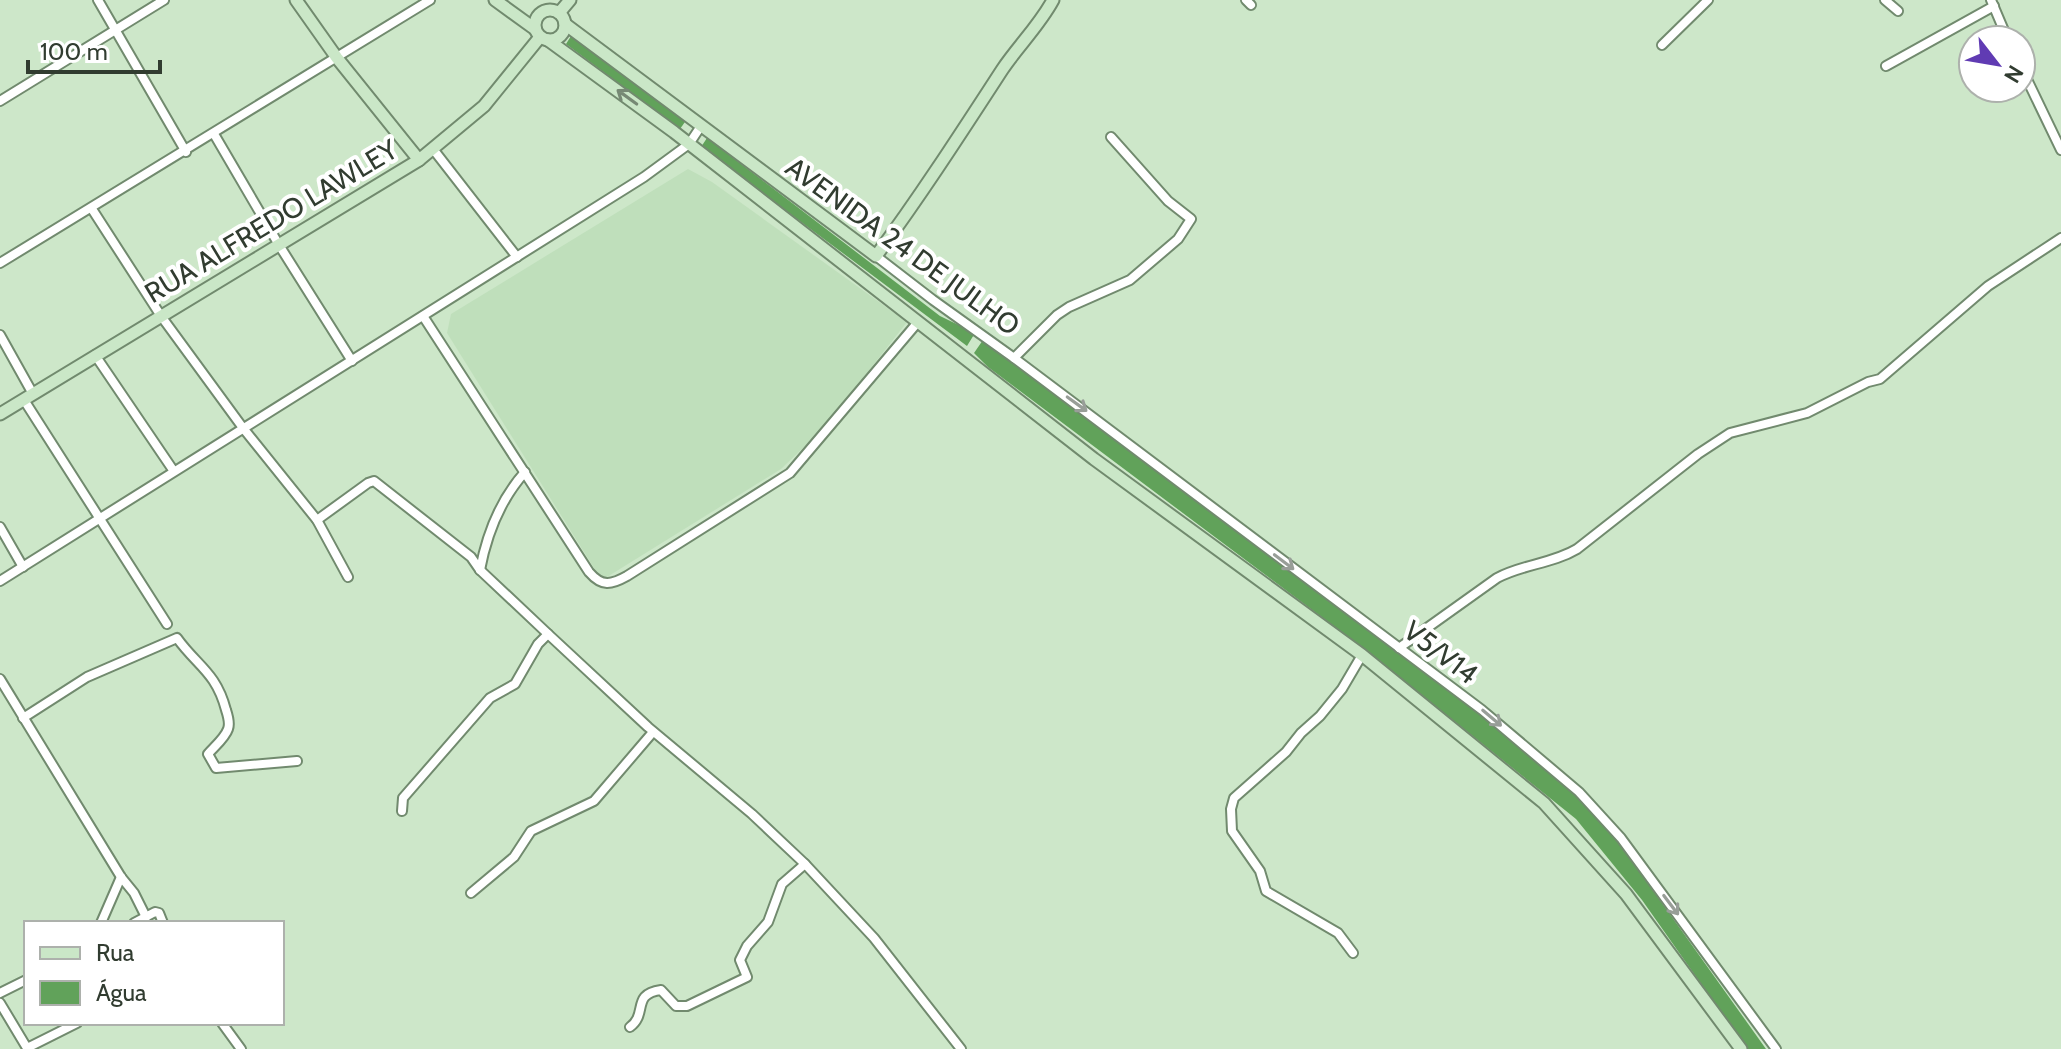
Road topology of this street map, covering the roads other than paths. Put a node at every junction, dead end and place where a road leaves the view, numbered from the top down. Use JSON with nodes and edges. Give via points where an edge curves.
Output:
{"nodes":[{"id":1,"x":98,"y":0,"type":"edge"},
{"id":2,"x":164,"y":0,"type":"edge"},
{"id":3,"x":296,"y":0,"type":"edge"},
{"id":4,"x":430,"y":0,"type":"edge"},
{"id":5,"x":495,"y":0,"type":"edge"},
{"id":6,"x":534,"y":0,"type":"edge"},
{"id":7,"x":570,"y":0,"type":"edge"},
{"id":8,"x":1053,"y":0,"type":"edge"},
{"id":9,"x":1708,"y":0,"type":"edge"},
{"id":10,"x":1885,"y":0,"type":"edge"},
{"id":11,"x":1993,"y":3,"type":"edge"},
{"id":12,"x":1898,"y":11,"type":"dead end"},
{"id":13,"x":557,"y":16,"type":"junction"},
{"id":14,"x":2002,"y":24,"type":"edge"},
{"id":15,"x":116,"y":29,"type":"junction"},
{"id":16,"x":541,"y":35,"type":"junction"},
{"id":17,"x":1662,"y":45,"type":"dead end"},
{"id":18,"x":337,"y":58,"type":"junction"},
{"id":19,"x":1886,"y":66,"type":"dead end"},
{"id":20,"x":2037,"y":100,"type":"edge"},
{"id":21,"x":0,"y":101,"type":"edge"},
{"id":22,"x":701,"y":126,"type":"junction"},
{"id":23,"x":214,"y":134,"type":"junction"},
{"id":24,"x":1111,"y":137,"type":"dead end"},
{"id":25,"x":689,"y":144,"type":"junction"},
{"id":26,"x":433,"y":149,"type":"junction"},
{"id":27,"x":2061,"y":150,"type":"edge"},
{"id":28,"x":186,"y":152,"type":"junction"},
{"id":29,"x":419,"y":160,"type":"junction"},
{"id":30,"x":92,"y":209,"type":"junction"},
{"id":31,"x":2061,"y":238,"type":"edge"},
{"id":32,"x":279,"y":245,"type":"junction"},
{"id":33,"x":876,"y":256,"type":"junction"},
{"id":34,"x":517,"y":257,"type":"junction"},
{"id":35,"x":0,"y":263,"type":"edge"},
{"id":36,"x":161,"y":316,"type":"junction"},
{"id":37,"x":423,"y":316,"type":"junction"},
{"id":38,"x":918,"y":322,"type":"junction"},
{"id":39,"x":0,"y":335,"type":"edge"},
{"id":40,"x":95,"y":355,"type":"junction"},
{"id":41,"x":1014,"y":358,"type":"junction"},
{"id":42,"x":352,"y":361,"type":"junction"},
{"id":43,"x":28,"y":397,"type":"junction"},
{"id":44,"x":0,"y":414,"type":"edge"},
{"id":45,"x":243,"y":428,"type":"junction"},
{"id":46,"x":173,"y":470,"type":"junction"},
{"id":47,"x":525,"y":472,"type":"junction"},
{"id":48,"x":99,"y":518,"type":"junction"},
{"id":49,"x":317,"y":520,"type":"junction"},
{"id":50,"x":0,"y":527,"type":"edge"},
{"id":51,"x":23,"y":567,"type":"junction"},
{"id":52,"x":480,"y":570,"type":"junction"},
{"id":53,"x":348,"y":577,"type":"dead end"},
{"id":54,"x":0,"y":581,"type":"edge"},
{"id":55,"x":167,"y":624,"type":"dead end"},
{"id":56,"x":548,"y":634,"type":"junction"},
{"id":57,"x":1399,"y":648,"type":"junction"},
{"id":58,"x":1362,"y":655,"type":"junction"},
{"id":59,"x":0,"y":679,"type":"edge"},
{"id":60,"x":23,"y":718,"type":"junction"},
{"id":61,"x":653,"y":732,"type":"junction"},
{"id":62,"x":297,"y":761,"type":"dead end"},
{"id":63,"x":402,"y":811,"type":"dead end"},
{"id":64,"x":805,"y":864,"type":"junction"},
{"id":65,"x":121,"y":877,"type":"junction"},
{"id":66,"x":471,"y":893,"type":"dead end"},
{"id":67,"x":146,"y":917,"type":"junction"},
{"id":68,"x":102,"y":921,"type":"edge"},
{"id":69,"x":138,"y":921,"type":"edge"},
{"id":70,"x":162,"y":921,"type":"edge"},
{"id":71,"x":1353,"y":953,"type":"dead end"},
{"id":72,"x":24,"y":981,"type":"edge"},
{"id":73,"x":0,"y":993,"type":"edge"},
{"id":74,"x":0,"y":1003,"type":"edge"},
{"id":75,"x":73,"y":1025,"type":"edge"},
{"id":76,"x":223,"y":1025,"type":"edge"},
{"id":77,"x":630,"y":1027,"type":"dead end"},
{"id":78,"x":958,"y":1048,"type":"edge"},
{"id":79,"x":26,"y":1049,"type":"edge"},
{"id":80,"x":241,"y":1049,"type":"edge"},
{"id":81,"x":1741,"y":1049,"type":"edge"},
{"id":82,"x":1776,"y":1049,"type":"edge"}],
"edges":[{"from":1,"to":15,"type":"street"},
{"from":2,"to":15,"type":"street"},
{"from":3,"to":18,"type":"street"},
{"from":4,"to":18,"type":"street"},
{"from":5,"to":16,"type":"street"},
{"from":6,"to":13,"type":"street","name":"AVENIDA 24 DE JULHO"},
{"from":7,"to":13,"type":"street"},
{"from":8,"to":33,"type":"street"},
{"from":9,"to":17,"type":"street"},
{"from":10,"to":12,"type":"street"},
{"from":11,"to":14,"type":"street"},
{"from":11,"to":19,"type":"street"},
{"from":13,"to":16,"type":"street","via":[[537,17]]},
{"from":13,"to":16,"type":"street","via":[[560,36]]},
{"from":13,"to":22,"type":"street","name":"AVENIDA 24 DE JULHO"},
{"from":15,"to":21,"type":"street"},
{"from":15,"to":28,"type":"street"},
{"from":25,"to":16,"type":"street","one_way":true},
{"from":16,"to":26,"type":"street","name":"RUA ALFREDO LAWLEY","via":[[484,106]]},
{"from":18,"to":23,"type":"street"},
{"from":18,"to":29,"type":"street"},
{"from":20,"to":27,"type":"street"},
{"from":22,"to":25,"type":"street"},
{"from":22,"to":33,"type":"street","name":"AVENIDA 24 DE JULHO"},
{"from":23,"to":28,"type":"street"},
{"from":23,"to":32,"type":"street"},
{"from":24,"to":41,"type":"street","name":"AVENIDA 24 DE JULHO","via":[[1191,219],[1178,239],[1130,280],[1057,315]]},
{"from":25,"to":34,"type":"street"},
{"from":25,"to":38,"type":"street"},
{"from":26,"to":29,"type":"street","name":"RUA ALFREDO LAWLEY"},
{"from":26,"to":34,"type":"street"},
{"from":28,"to":30,"type":"street"},
{"from":29,"to":32,"type":"street","name":"RUA ALFREDO LAWLEY"},
{"from":30,"to":35,"type":"street"},
{"from":30,"to":36,"type":"street"},
{"from":31,"to":57,"type":"street","via":[[1988,286],[1880,379],[1807,413],[1730,433],[1577,549],[1497,578]]},
{"from":32,"to":36,"type":"street","name":"RUA ALFREDO LAWLEY"},
{"from":32,"to":42,"type":"street"},
{"from":33,"to":41,"type":"street","name":"AVENIDA 24 DE JULHO"},
{"from":34,"to":37,"type":"street"},
{"from":36,"to":40,"type":"street","name":"RUA ALFREDO LAWLEY"},
{"from":36,"to":45,"type":"street"},
{"from":37,"to":42,"type":"street"},
{"from":37,"to":47,"type":"street"},
{"from":38,"to":47,"type":"street","via":[[790,473],[615,583],[605,584],[589,572]]},
{"from":38,"to":58,"type":"street"},
{"from":39,"to":43,"type":"street"},
{"from":40,"to":43,"type":"street","name":"RUA ALFREDO LAWLEY"},
{"from":40,"to":46,"type":"street"},
{"from":41,"to":57,"type":"street","name":"V5/V14","one_way":true},
{"from":42,"to":45,"type":"street"},
{"from":43,"to":44,"type":"street","name":"RUA ALFREDO LAWLEY"},
{"from":43,"to":48,"type":"street"},
{"from":45,"to":46,"type":"street"},
{"from":45,"to":49,"type":"street"},
{"from":46,"to":48,"type":"street"},
{"from":47,"to":52,"type":"street","via":[[497,515]]},
{"from":48,"to":51,"type":"street"},
{"from":48,"to":55,"type":"street"},
{"from":49,"to":52,"type":"street","via":[[374,481],[471,557]]},
{"from":49,"to":53,"type":"street"},
{"from":50,"to":51,"type":"street"},
{"from":51,"to":54,"type":"street"},
{"from":52,"to":56,"type":"street"},
{"from":56,"to":61,"type":"street"},
{"from":56,"to":63,"type":"street","via":[[515,684],[490,698],[403,798]]},
{"from":57,"to":82,"type":"street","name":"V5/V14","one_way":true,"via":[[1579,792],[1621,838]]},
{"from":58,"to":71,"type":"street","via":[[1320,716],[1239,791],[1231,820],[1266,891],[1331,928]]},
{"from":58,"to":81,"type":"street","via":[[1572,832],[1626,894]]},
{"from":59,"to":60,"type":"street"},
{"from":60,"to":62,"type":"street","via":[[87,677],[177,638],[206,668],[222,695],[228,729],[208,754],[216,768]]},
{"from":60,"to":65,"type":"street"},
{"from":61,"to":64,"type":"street"},
{"from":61,"to":66,"type":"street","via":[[594,801],[531,831],[514,857]]},
{"from":64,"to":77,"type":"street","via":[[782,884],[768,922],[747,946],[740,960],[747,977],[687,1006],[676,1006],[658,989],[642,999],[638,1019]]},
{"from":64,"to":78,"type":"street","via":[[874,938]]},
{"from":65,"to":67,"type":"street"},
{"from":65,"to":68,"type":"street"},
{"from":67,"to":69,"type":"street"},
{"from":67,"to":70,"type":"street","via":[[159,913]]},
{"from":72,"to":73,"type":"street"},
{"from":74,"to":79,"type":"street"},
{"from":75,"to":79,"type":"street"},
{"from":76,"to":80,"type":"street"}]}
